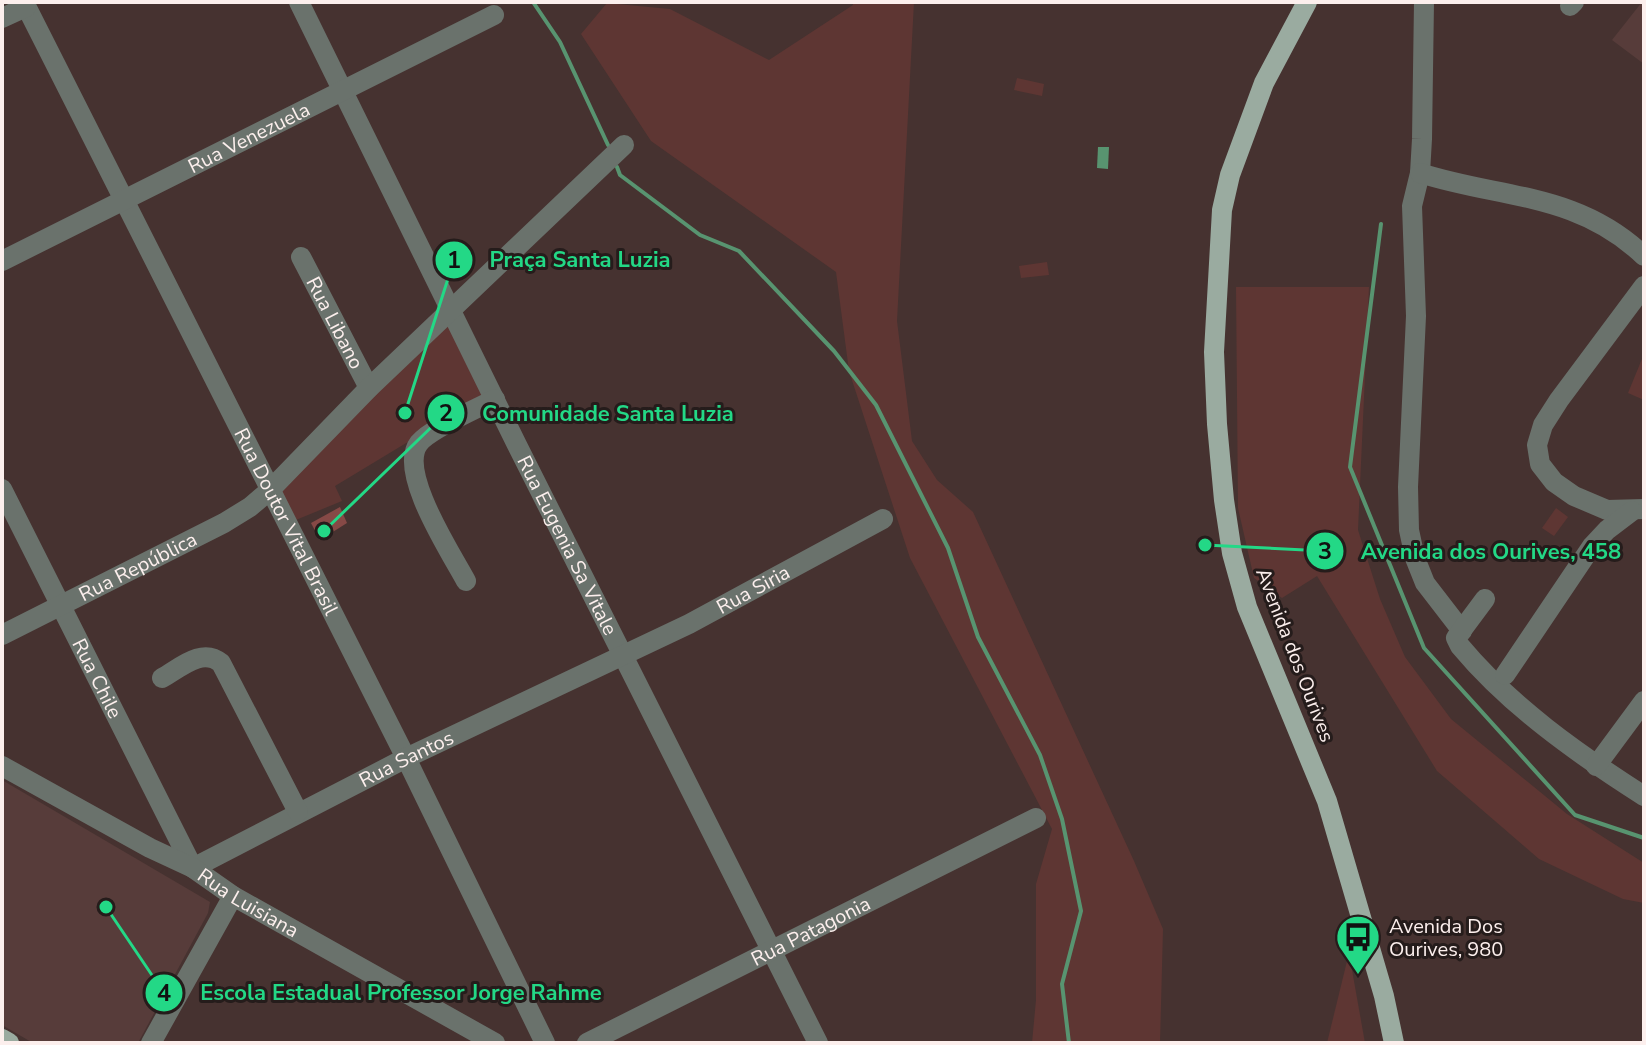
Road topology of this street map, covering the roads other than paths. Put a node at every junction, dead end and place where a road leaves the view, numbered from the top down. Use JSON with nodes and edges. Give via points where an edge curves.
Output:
{"nodes":[{"id":1,"x":299,"y":2,"type":"edge"},
{"id":2,"x":1307,"y":2,"type":"edge"},
{"id":3,"x":1424,"y":2,"type":"edge"},
{"id":4,"x":25,"y":4,"type":"edge"},
{"id":5,"x":494,"y":15,"type":"dead end"},
{"id":6,"x":2,"y":18,"type":"edge"},
{"id":7,"x":342,"y":90,"type":"junction"},
{"id":8,"x":624,"y":145,"type":"dead end"},
{"id":9,"x":1420,"y":173,"type":"junction"},
{"id":10,"x":125,"y":200,"type":"junction"},
{"id":11,"x":1644,"y":256,"type":"edge"},
{"id":12,"x":301,"y":257,"type":"dead end"},
{"id":13,"x":2,"y":261,"type":"edge"},
{"id":14,"x":1644,"y":286,"type":"edge"},
{"id":15,"x":451,"y":311,"type":"junction"},
{"id":16,"x":369,"y":388,"type":"junction"},
{"id":17,"x":495,"y":399,"type":"junction"},
{"id":18,"x":2,"y":489,"type":"edge"},
{"id":19,"x":270,"y":490,"type":"junction"},
{"id":20,"x":1638,"y":510,"type":"edge"},
{"id":21,"x":883,"y":519,"type":"dead end"},
{"id":22,"x":466,"y":581,"type":"dead end"},
{"id":23,"x":1485,"y":599,"type":"dead end"},
{"id":24,"x":62,"y":605,"type":"junction"},
{"id":25,"x":1462,"y":631,"type":"junction"},
{"id":26,"x":2,"y":635,"type":"edge"},
{"id":27,"x":622,"y":656,"type":"junction"},
{"id":28,"x":1505,"y":675,"type":"dead end"},
{"id":29,"x":162,"y":678,"type":"dead end"},
{"id":30,"x":1644,"y":701,"type":"edge"},
{"id":31,"x":406,"y":758,"type":"junction"},
{"id":32,"x":2,"y":766,"type":"edge"},
{"id":33,"x":1596,"y":766,"type":"junction"},
{"id":34,"x":1644,"y":796,"type":"edge"},
{"id":35,"x":298,"y":812,"type":"junction"},
{"id":36,"x":169,"y":818,"type":"junction"},
{"id":37,"x":1036,"y":818,"type":"dead end"},
{"id":38,"x":150,"y":848,"type":"junction"},
{"id":39,"x":193,"y":868,"type":"junction"},
{"id":40,"x":233,"y":896,"type":"junction"},
{"id":41,"x":773,"y":950,"type":"junction"},
{"id":42,"x":2,"y":1039,"type":"edge"},
{"id":43,"x":9,"y":1043,"type":"edge"},
{"id":44,"x":151,"y":1043,"type":"edge"},
{"id":45,"x":495,"y":1043,"type":"edge"},
{"id":46,"x":545,"y":1043,"type":"edge"},
{"id":47,"x":587,"y":1043,"type":"edge"},
{"id":48,"x":818,"y":1043,"type":"edge"},
{"id":49,"x":1394,"y":1043,"type":"edge"}],
"edges":[{"from":1,"to":7,"type":"street","name":"Rua Eugenia Sa Vitale"},
{"from":2,"to":49,"type":"main road","name":"Avenida dos Ourives","via":[[1264,83],[1222,210],[1214,352],[1217,424],[1232,553],[1247,607],[1327,801]]},
{"from":3,"to":9,"type":"street"},
{"from":4,"to":6,"type":"street"},
{"from":4,"to":10,"type":"street","name":"Rua Doutor Vital Brasil"},
{"from":5,"to":7,"type":"street","name":"Rua Venezuela"},
{"from":7,"to":10,"type":"street","name":"Rua Venezuela"},
{"from":7,"to":15,"type":"street","name":"Rua Eugenia Sa Vitale"},
{"from":8,"to":15,"type":"street","name":"Rua República"},
{"from":9,"to":11,"type":"street","via":[[1563,207],[1604,225]]},
{"from":9,"to":25,"type":"street","via":[[1412,206],[1416,316],[1409,530],[1425,583]]},
{"from":10,"to":13,"type":"street","name":"Rua Venezuela"},
{"from":10,"to":19,"type":"street","name":"Rua Doutor Vital Brasil"},
{"from":12,"to":16,"type":"street","name":"Rua Libano"},
{"from":14,"to":20,"type":"street","via":[[1559,400],[1537,445],[1540,464],[1574,496],[1607,510]]},
{"from":15,"to":16,"type":"street","name":"Rua República"},
{"from":15,"to":17,"type":"street","name":"Rua Eugenia Sa Vitale"},
{"from":16,"to":19,"type":"street","name":"Rua República"},
{"from":17,"to":22,"type":"street","via":[[428,435],[413,462],[419,489]]},
{"from":17,"to":27,"type":"street","name":"Rua Eugenia Sa Vitale"},
{"from":18,"to":24,"type":"street","name":"Rua Chile"},
{"from":19,"to":24,"type":"street","name":"Rua República","via":[[224,523]]},
{"from":19,"to":31,"type":"street","name":"Rua Doutor Vital Brasil"},
{"from":20,"to":28,"type":"street","via":[[1592,546]]},
{"from":21,"to":27,"type":"street","name":"Rua Siria"},
{"from":23,"to":25,"type":"street"},
{"from":24,"to":26,"type":"street","name":"Rua República"},
{"from":24,"to":36,"type":"street","name":"Rua Chile"},
{"from":25,"to":33,"type":"street","via":[[1456,638],[1471,659],[1522,708]]},
{"from":27,"to":31,"type":"street","name":"Rua Santos"},
{"from":27,"to":41,"type":"street","name":"Rua Eugenia Sa Vitale"},
{"from":29,"to":35,"type":"street","via":[[201,656],[221,663]]},
{"from":30,"to":33,"type":"street"},
{"from":31,"to":35,"type":"street","name":"Rua Santos"},
{"from":31,"to":46,"type":"street","name":"Rua Doutor Vital Brasil"},
{"from":32,"to":38,"type":"street","name":"Rua Luisiana"},
{"from":33,"to":34,"type":"street"},
{"from":35,"to":39,"type":"street","name":"Rua Santos"},
{"from":36,"to":38,"type":"street","via":[[163,836]]},
{"from":36,"to":39,"type":"street","name":"Rua Chile"},
{"from":37,"to":41,"type":"street","name":"Rua Patagonia"},
{"from":38,"to":39,"type":"street","name":"Rua Luisiana"},
{"from":39,"to":40,"type":"street","name":"Rua Luisiana"},
{"from":40,"to":44,"type":"street"},
{"from":40,"to":45,"type":"street","name":"Rua Luisiana"},
{"from":41,"to":47,"type":"street","name":"Rua Patagonia"},
{"from":41,"to":48,"type":"street","name":"Rua Eugenia Sa Vitale"},
{"from":42,"to":43,"type":"main road"}]}
